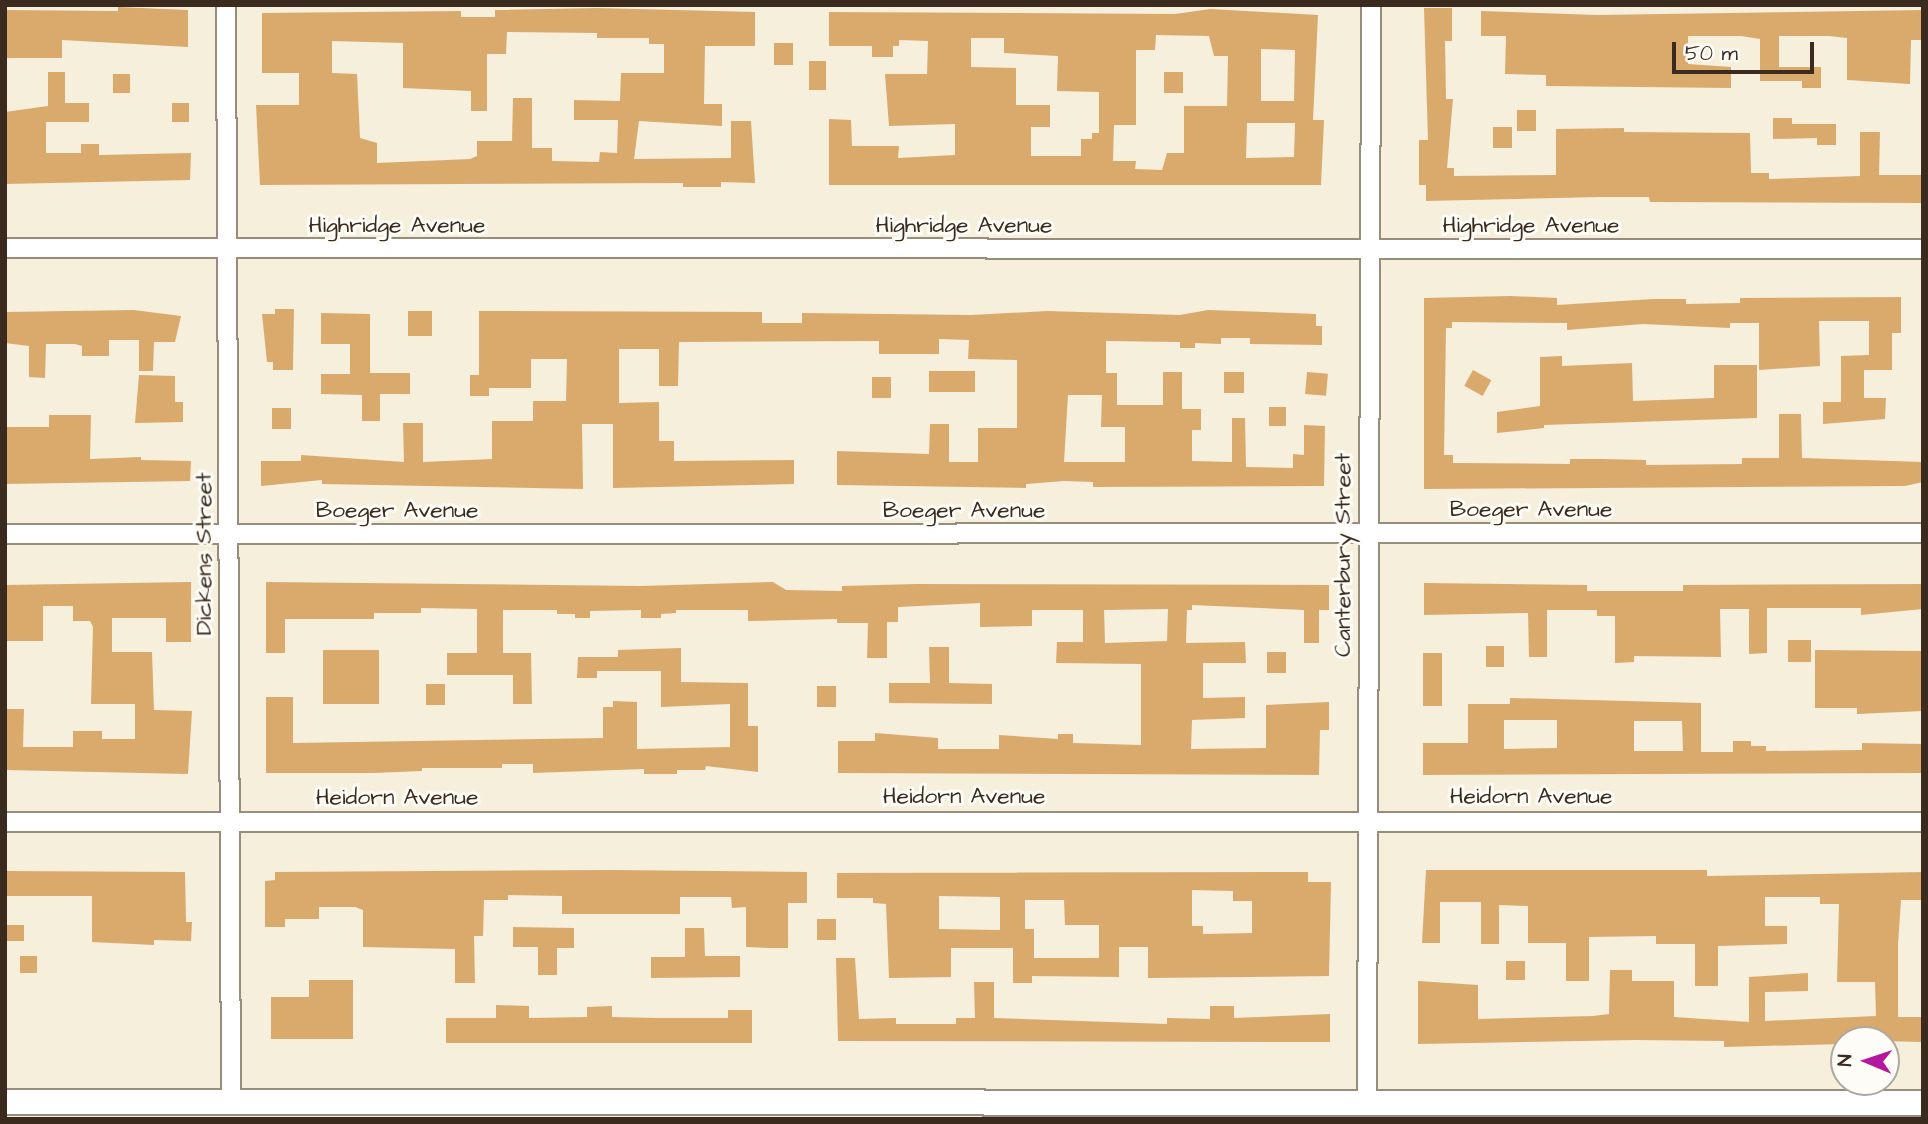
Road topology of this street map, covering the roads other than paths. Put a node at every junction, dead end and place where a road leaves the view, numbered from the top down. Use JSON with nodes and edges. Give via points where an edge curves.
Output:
{"nodes":[{"id":1,"x":226,"y":5,"type":"edge"},
{"id":2,"x":1371,"y":5,"type":"edge"},
{"id":3,"x":5,"y":248,"type":"edge"},
{"id":4,"x":230,"y":249,"type":"junction"},
{"id":5,"x":1923,"y":249,"type":"edge"},
{"id":6,"x":1370,"y":250,"type":"junction"},
{"id":7,"x":1923,"y":533,"type":"edge"},
{"id":8,"x":5,"y":534,"type":"edge"},
{"id":9,"x":1367,"y":534,"type":"junction"},
{"id":10,"x":227,"y":535,"type":"junction"},
{"id":11,"x":1369,"y":820,"type":"junction"},
{"id":12,"x":5,"y":822,"type":"edge"},
{"id":13,"x":230,"y":822,"type":"junction"},
{"id":14,"x":1923,"y":822,"type":"edge"},
{"id":15,"x":5,"y":1102,"type":"edge"},
{"id":16,"x":231,"y":1102,"type":"junction"},
{"id":17,"x":1923,"y":1103,"type":"edge"},
{"id":18,"x":1367,"y":1105,"type":"junction"}],
"edges":[{"from":1,"to":4,"type":"street","name":"Dickens Street"},
{"from":2,"to":6,"type":"street","name":"Canterbury Street"},
{"from":3,"to":4,"type":"street","name":"Highridge Avenue"},
{"from":4,"to":6,"type":"street","name":"Highridge Avenue"},
{"from":4,"to":10,"type":"street","name":"Dickens Street"},
{"from":5,"to":6,"type":"street","name":"Highridge Avenue"},
{"from":6,"to":9,"type":"street","name":"Canterbury Street"},
{"from":7,"to":9,"type":"street","name":"Boeger Avenue"},
{"from":8,"to":10,"type":"street","name":"Boeger Avenue"},
{"from":9,"to":10,"type":"street","name":"Boeger Avenue"},
{"from":9,"to":11,"type":"street","name":"Canterbury Street"},
{"from":10,"to":13,"type":"street","name":"Dickens Street"},
{"from":11,"to":13,"type":"street","name":"Heidorn Avenue"},
{"from":11,"to":14,"type":"street","name":"Heidorn Avenue"},
{"from":11,"to":18,"type":"street","name":"Canterbury Street"},
{"from":12,"to":13,"type":"street","name":"Heidorn Avenue"},
{"from":13,"to":16,"type":"street","name":"Dickens Street"},
{"from":15,"to":16,"type":"main road"},
{"from":16,"to":18,"type":"main road"},
{"from":17,"to":18,"type":"main road"}]}
